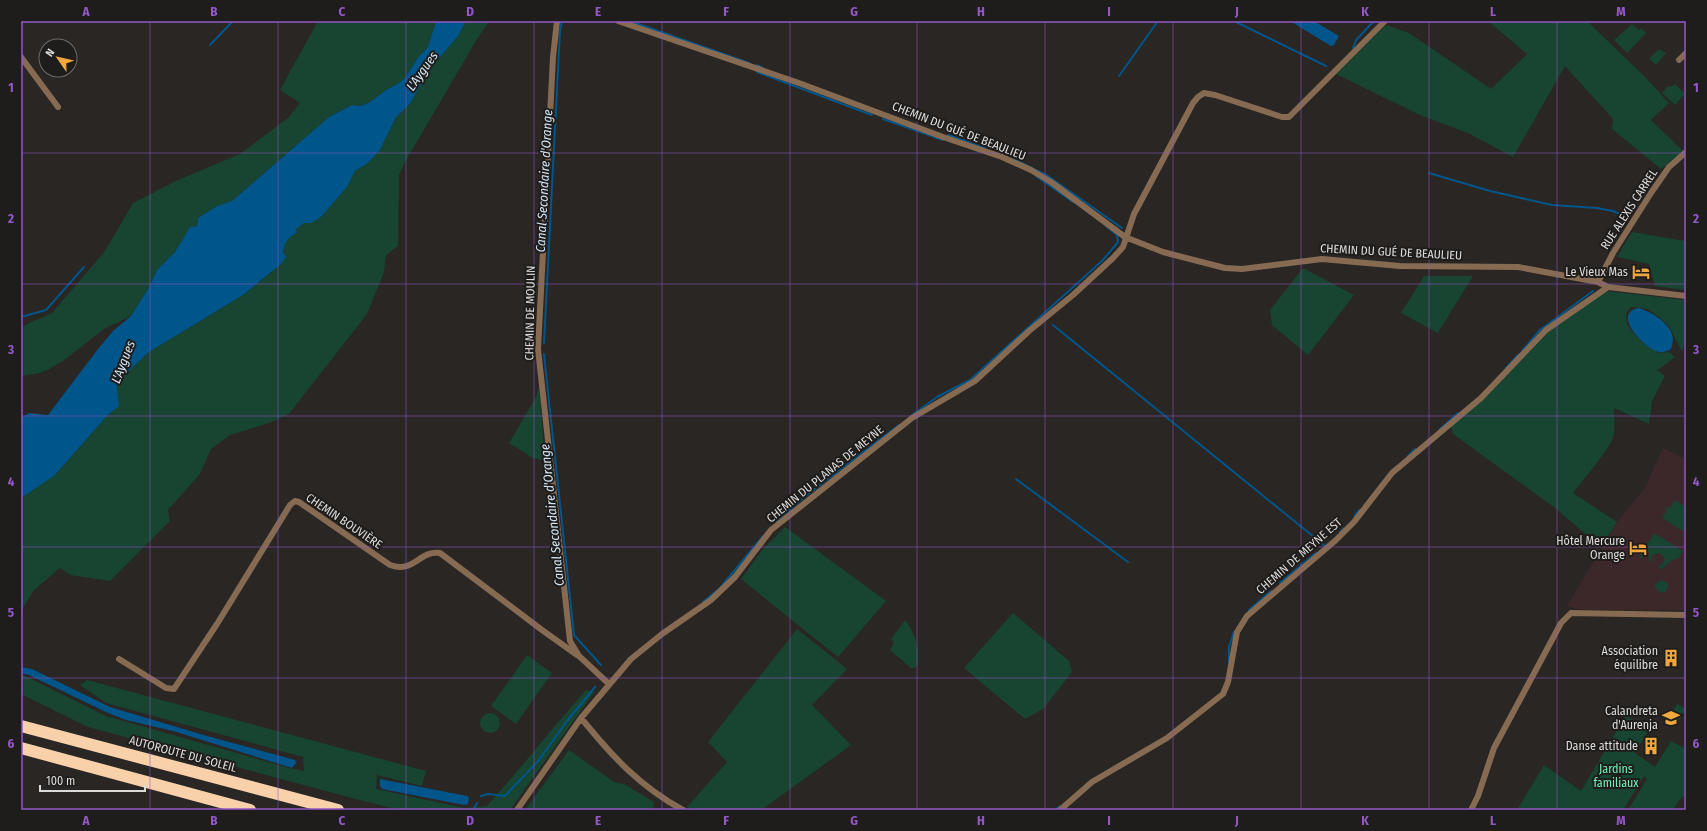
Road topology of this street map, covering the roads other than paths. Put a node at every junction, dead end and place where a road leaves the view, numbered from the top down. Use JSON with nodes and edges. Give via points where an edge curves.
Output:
{"nodes":[{"id":1,"x":557,"y":21,"type":"edge"},
{"id":2,"x":618,"y":21,"type":"edge"},
{"id":3,"x":1385,"y":21,"type":"edge"},
{"id":4,"x":1686,"y":53,"type":"edge"},
{"id":5,"x":21,"y":56,"type":"edge"},
{"id":6,"x":1679,"y":60,"type":"dead end"},
{"id":7,"x":58,"y":108,"type":"dead end"},
{"id":8,"x":1686,"y":152,"type":"edge"},
{"id":9,"x":1125,"y":237,"type":"junction"},
{"id":10,"x":1598,"y":282,"type":"junction"},
{"id":11,"x":1608,"y":287,"type":"junction"},
{"id":12,"x":1686,"y":296,"type":"edge"},
{"id":13,"x":1686,"y":615,"type":"edge"},
{"id":14,"x":579,"y":656,"type":"junction"},
{"id":15,"x":119,"y":659,"type":"dead end"},
{"id":16,"x":609,"y":684,"type":"junction"},
{"id":17,"x":581,"y":718,"type":"junction"},
{"id":18,"x":21,"y":726,"type":"edge"},
{"id":19,"x":21,"y":748,"type":"edge"},
{"id":20,"x":250,"y":810,"type":"edge"},
{"id":21,"x":338,"y":810,"type":"edge"},
{"id":22,"x":517,"y":810,"type":"edge"},
{"id":23,"x":683,"y":810,"type":"edge"},
{"id":24,"x":1060,"y":810,"type":"edge"},
{"id":25,"x":1471,"y":810,"type":"edge"}],
"edges":[{"from":1,"to":14,"type":"street","name":"CHEMIN DE MOULIN","via":[[538,349],[570,641]]},
{"from":2,"to":9,"type":"street","name":"CHEMIN DU GUÉ DE BEAULIEU","via":[[1002,157],[1051,182]]},
{"from":3,"to":9,"type":"street","name":"CHEMIN DU PLANAS DE MEYNE","via":[[1289,117],[1215,95],[1204,93],[1198,97],[1134,214]]},
{"from":4,"to":6,"type":"street"},
{"from":5,"to":7,"type":"street"},
{"from":8,"to":10,"type":"street","name":"RUE ALEXIS CARREL","via":[[1669,167],[1651,193]]},
{"from":9,"to":10,"type":"street","name":"CHEMIN DU GUÉ DE BEAULIEU","via":[[1163,252],[1225,268],[1242,269],[1322,259],[1400,266],[1518,267]]},
{"from":9,"to":16,"type":"street","name":"CHEMIN DU PLANAS DE MEYNE","via":[[1123,247],[1112,258],[975,381],[912,418],[771,530],[735,578],[711,600],[631,659]]},
{"from":10,"to":11,"type":"street","name":"CHEMIN DU GUÉ DE BEAULIEU"},
{"from":11,"to":12,"type":"street","name":"CHEMIN DU GUÉ DE BEAULIEU"},
{"from":11,"to":24,"type":"street","name":"CHEMIN DE MEYNE EST","via":[[1546,330],[1481,398],[1392,474],[1354,522],[1336,540],[1247,616],[1237,632],[1228,682],[1223,694],[1167,738],[1092,782]]},
{"from":13,"to":25,"type":"street","via":[[1572,613],[1561,623],[1494,748]]},
{"from":14,"to":15,"type":"street","name":"CHEMIN BOUVIÈRE","via":[[440,553],[434,552],[404,568],[397,568],[295,501],[290,505],[174,689],[166,688]]},
{"from":14,"to":16,"type":"street","name":"CHEMIN DE MOULIN"},
{"from":16,"to":17,"type":"street","name":"CHEMIN DU PLANAS DE MEYNE"},
{"from":17,"to":22,"type":"street","name":"CHEMIN DU PLANAS DE MEYNE"},
{"from":17,"to":23,"type":"street","via":[[620,764],[650,790]]},
{"from":18,"to":21,"type":"highway","name":"AUTOROUTE DU SOLEIL"},
{"from":19,"to":20,"type":"highway"}]}
